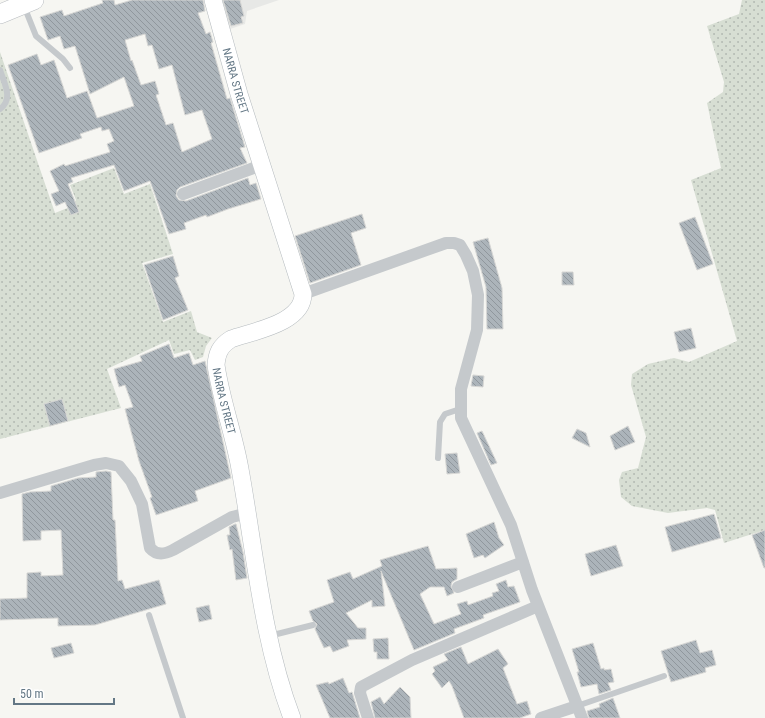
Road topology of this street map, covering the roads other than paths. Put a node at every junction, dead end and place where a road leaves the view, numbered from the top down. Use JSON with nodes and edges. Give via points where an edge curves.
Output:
{"nodes":[{"id":1,"x":213,"y":0,"type":"edge"},
{"id":2,"x":28,"y":2,"type":"edge"},
{"id":3,"x":0,"y":14,"type":"edge"},
{"id":4,"x":70,"y":68,"type":"dead end"},
{"id":5,"x":0,"y":70,"type":"edge"},
{"id":6,"x":0,"y":109,"type":"edge"},
{"id":7,"x":262,"y":165,"type":"junction"},
{"id":8,"x":183,"y":194,"type":"dead end"},
{"id":9,"x":303,"y":294,"type":"junction"},
{"id":10,"x":460,"y":409,"type":"junction"},
{"id":11,"x":438,"y":458,"type":"dead end"},
{"id":12,"x":0,"y":493,"type":"edge"},
{"id":13,"x":248,"y":513,"type":"junction"},
{"id":14,"x":523,"y":562,"type":"junction"},
{"id":15,"x":458,"y":588,"type":"dead end"},
{"id":16,"x":538,"y":606,"type":"junction"},
{"id":17,"x":149,"y":615,"type":"dead end"},
{"id":18,"x":313,"y":625,"type":"dead end"},
{"id":19,"x":269,"y":636,"type":"junction"},
{"id":20,"x":664,"y":676,"type":"dead end"},
{"id":21,"x":577,"y":706,"type":"junction"},
{"id":22,"x":183,"y":718,"type":"edge"},
{"id":23,"x":292,"y":718,"type":"edge"},
{"id":24,"x":368,"y":718,"type":"edge"},
{"id":25,"x":541,"y":718,"type":"edge"},
{"id":26,"x":582,"y":718,"type":"edge"}],
"edges":[{"from":1,"to":7,"type":"street","name":"NARRA STREET"},
{"from":2,"to":3,"type":"main road"},
{"from":2,"to":4,"type":"lane","via":[[28,19],[36,36]]},
{"from":5,"to":6,"type":"lane","via":[[8,98]]},
{"from":7,"to":8,"type":"street"},
{"from":7,"to":9,"type":"street","name":"NARRA STREET"},
{"from":9,"to":10,"type":"street","via":[[446,242],[460,245],[473,271],[478,295],[475,345],[461,389]]},
{"from":9,"to":13,"type":"street","name":"NARRA STREET","via":[[300,308],[289,319],[231,339],[223,344],[217,354],[217,376],[240,466]]},
{"from":10,"to":11,"type":"lane","via":[[445,414],[440,422]]},
{"from":10,"to":14,"type":"street","via":[[465,429],[511,525]]},
{"from":12,"to":13,"type":"street","via":[[94,465],[106,463],[119,466],[132,481],[142,504],[150,548],[153,552],[162,554],[232,517]]},
{"from":13,"to":19,"type":"street","name":"NARRA STREET"},
{"from":14,"to":15,"type":"street"},
{"from":14,"to":16,"type":"street"},
{"from":16,"to":21,"type":"street"},
{"from":16,"to":24,"type":"street","via":[[412,660],[362,687],[360,693]]},
{"from":17,"to":22,"type":"lane"},
{"from":18,"to":19,"type":"lane"},
{"from":19,"to":23,"type":"street","name":"NARRA STREET"},
{"from":20,"to":21,"type":"lane"},
{"from":21,"to":25,"type":"street"},
{"from":21,"to":26,"type":"street"}]}
